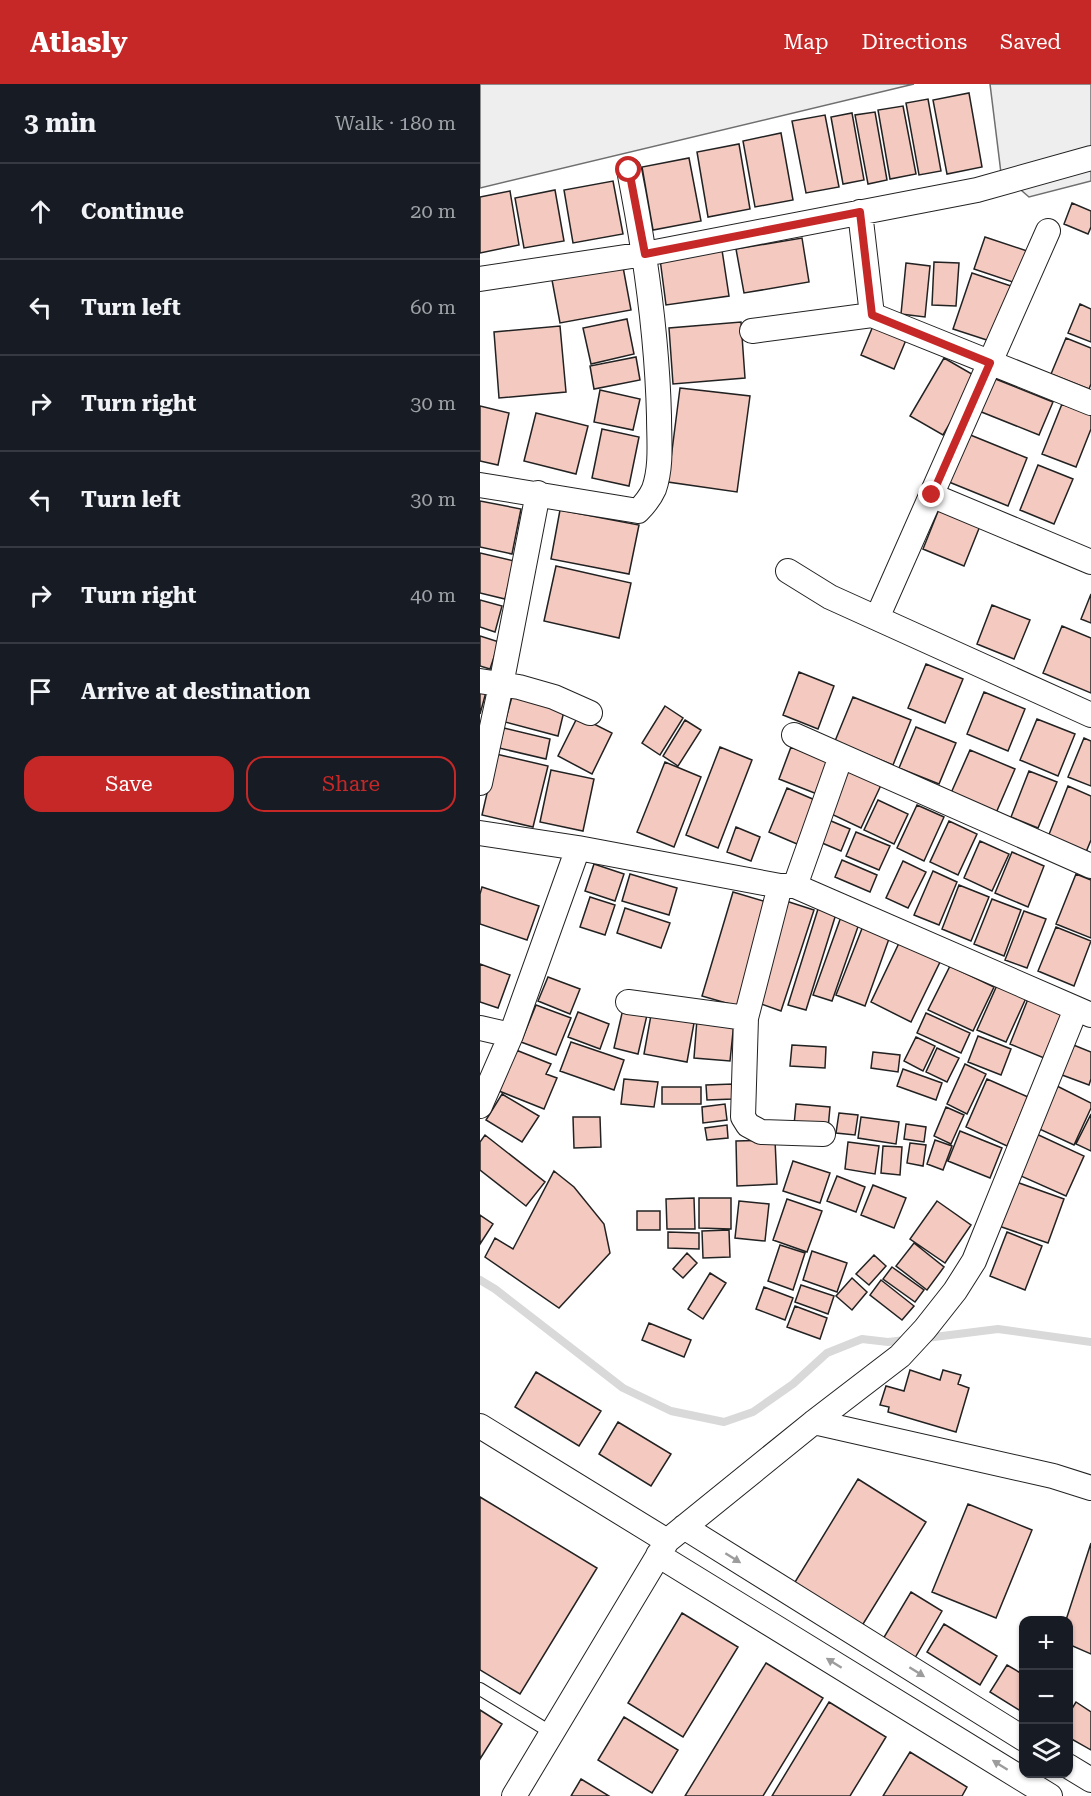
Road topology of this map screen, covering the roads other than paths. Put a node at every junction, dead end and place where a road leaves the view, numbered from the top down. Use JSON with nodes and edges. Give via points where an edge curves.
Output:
{"nodes":[{"id":1,"x":1091,"y":158,"type":"edge"},
{"id":2,"x":629,"y":170,"type":"dead end"},
{"id":3,"x":860,"y":212,"type":"junction"},
{"id":4,"x":1048,"y":231,"type":"dead end"},
{"id":5,"x":645,"y":254,"type":"junction"},
{"id":6,"x":480,"y":279,"type":"edge"},
{"id":7,"x":872,"y":315,"type":"junction"},
{"id":8,"x":752,"y":331,"type":"dead end"},
{"id":9,"x":990,"y":363,"type":"junction"},
{"id":10,"x":1091,"y":403,"type":"edge"},
{"id":11,"x":480,"y":485,"type":"edge"},
{"id":12,"x":538,"y":493,"type":"junction"},
{"id":13,"x":932,"y":495,"type":"junction"},
{"id":14,"x":1091,"y":562,"type":"edge"},
{"id":15,"x":788,"y":571,"type":"dead end"},
{"id":16,"x":877,"y":618,"type":"junction"},
{"id":17,"x":491,"y":683,"type":"edge"},
{"id":18,"x":590,"y":713,"type":"dead end"},
{"id":19,"x":1091,"y":715,"type":"edge"},
{"id":20,"x":795,"y":735,"type":"dead end"},
{"id":21,"x":841,"y":756,"type":"junction"},
{"id":22,"x":480,"y":783,"type":"edge"},
{"id":23,"x":480,"y":833,"type":"edge"},
{"id":24,"x":578,"y":848,"type":"junction"},
{"id":25,"x":1091,"y":866,"type":"edge"},
{"id":26,"x":788,"y":886,"type":"junction"},
{"id":27,"x":628,"y":1002,"type":"dead end"},
{"id":28,"x":1084,"y":1012,"type":"edge"},
{"id":29,"x":746,"y":1018,"type":"junction"},
{"id":30,"x":480,"y":1028,"type":"edge"},
{"id":31,"x":511,"y":1035,"type":"junction"},
{"id":32,"x":480,"y":1106,"type":"edge"},
{"id":33,"x":823,"y":1134,"type":"dead end"},
{"id":34,"x":814,"y":1422,"type":"junction"},
{"id":35,"x":480,"y":1426,"type":"edge"},
{"id":36,"x":1091,"y":1488,"type":"edge"},
{"id":37,"x":670,"y":1541,"type":"junction"},
{"id":38,"x":480,"y":1689,"type":"edge"},
{"id":39,"x":552,"y":1733,"type":"junction"},
{"id":40,"x":1019,"y":1736,"type":"edge"},
{"id":41,"x":1073,"y":1770,"type":"edge"},
{"id":42,"x":1091,"y":1780,"type":"edge"},
{"id":43,"x":514,"y":1796,"type":"edge"},
{"id":44,"x":1050,"y":1796,"type":"edge"}],
"edges":[{"from":1,"to":3,"type":"street","via":[[977,190]]},
{"from":2,"to":5,"type":"street"},
{"from":3,"to":5,"type":"street"},
{"from":3,"to":7,"type":"street"},
{"from":4,"to":9,"type":"street"},
{"from":5,"to":6,"type":"street"},
{"from":5,"to":12,"type":"street","via":[[658,369],[659,465],[654,489],[638,511]]},
{"from":7,"to":8,"type":"street"},
{"from":7,"to":9,"type":"street"},
{"from":9,"to":10,"type":"street"},
{"from":9,"to":13,"type":"street"},
{"from":11,"to":12,"type":"street"},
{"from":12,"to":17,"type":"street"},
{"from":13,"to":14,"type":"street"},
{"from":13,"to":16,"type":"street"},
{"from":15,"to":16,"type":"street","via":[[830,597]]},
{"from":16,"to":19,"type":"street"},
{"from":17,"to":18,"type":"street","via":[[554,697]]},
{"from":17,"to":22,"type":"street"},
{"from":20,"to":21,"type":"street"},
{"from":21,"to":25,"type":"street"},
{"from":21,"to":26,"type":"street"},
{"from":23,"to":24,"type":"street"},
{"from":24,"to":26,"type":"street"},
{"from":24,"to":31,"type":"street"},
{"from":26,"to":28,"type":"street"},
{"from":26,"to":29,"type":"street"},
{"from":27,"to":29,"type":"street"},
{"from":28,"to":34,"type":"street","via":[[974,1262],[955,1291],[900,1356]]},
{"from":29,"to":33,"type":"street","via":[[743,1118],[761,1132]]},
{"from":30,"to":31,"type":"street"},
{"from":31,"to":32,"type":"street"},
{"from":34,"to":36,"type":"street"},
{"from":34,"to":37,"type":"street"},
{"from":35,"to":37,"type":"street"},
{"from":37,"to":39,"type":"street"},
{"from":37,"to":40,"type":"street","one_way":true},
{"from":44,"to":37,"type":"street","one_way":true},
{"from":38,"to":39,"type":"lane"},
{"from":39,"to":43,"type":"street"},
{"from":41,"to":42,"type":"street"}]}
